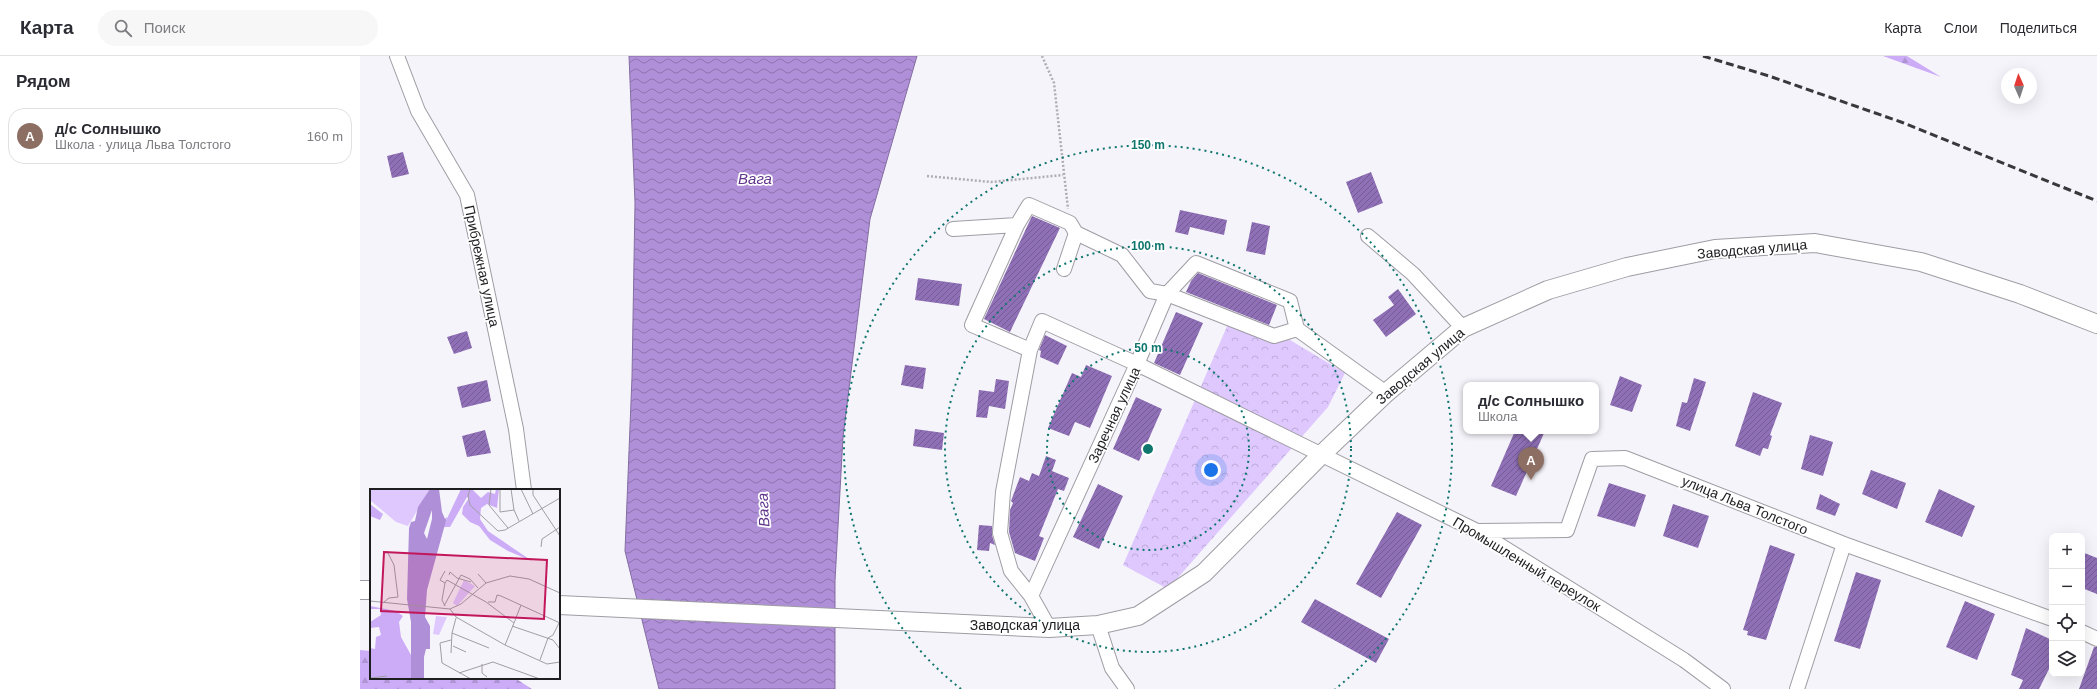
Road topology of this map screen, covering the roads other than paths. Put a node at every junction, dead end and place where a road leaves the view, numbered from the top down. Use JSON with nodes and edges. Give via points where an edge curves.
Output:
{"nodes":[{"id":1,"x":397,"y":56,"type":"edge"},
{"id":2,"x":1017,"y":225,"type":"junction"},
{"id":3,"x":1073,"y":228,"type":"junction"},
{"id":4,"x":953,"y":229,"type":"dead end"},
{"id":5,"x":1368,"y":236,"type":"dead end"},
{"id":6,"x":1064,"y":269,"type":"dead end"},
{"id":7,"x":1167,"y":294,"type":"junction"},
{"id":8,"x":2097,"y":324,"type":"edge"},
{"id":9,"x":1463,"y":328,"type":"junction"},
{"id":10,"x":1297,"y":329,"type":"junction"},
{"id":11,"x":1030,"y":350,"type":"junction"},
{"id":12,"x":1137,"y":364,"type":"junction"},
{"id":13,"x":1386,"y":393,"type":"junction"},
{"id":14,"x":1321,"y":455,"type":"junction"},
{"id":15,"x":524,"y":489,"type":"edge"},
{"id":16,"x":1477,"y":531,"type":"junction"},
{"id":17,"x":1844,"y":544,"type":"junction"},
{"id":18,"x":1031,"y":596,"type":"junction"},
{"id":19,"x":560,"y":605,"type":"edge"},
{"id":20,"x":2049,"y":618,"type":"edge"},
{"id":21,"x":1098,"y":625,"type":"junction"},
{"id":22,"x":1049,"y":628,"type":"junction"},
{"id":23,"x":2085,"y":633,"type":"edge"},
{"id":24,"x":2097,"y":639,"type":"edge"},
{"id":25,"x":1127,"y":689,"type":"edge"},
{"id":26,"x":1723,"y":689,"type":"edge"},
{"id":27,"x":1797,"y":689,"type":"edge"}],
"edges":[{"from":1,"to":15,"type":"street","name":"Прибрежная улица","via":[[418,111],[467,195],[516,429]]},
{"from":2,"to":3,"type":"street","via":[[1029,205]]},
{"from":2,"to":4,"type":"street"},
{"from":2,"to":11,"type":"street","via":[[972,325]]},
{"from":3,"to":6,"type":"street"},
{"from":3,"to":7,"type":"street","via":[[1122,255],[1150,290]]},
{"from":5,"to":9,"type":"street","via":[[1413,274]]},
{"from":7,"to":10,"type":"street","via":[[1274,336]]},
{"from":7,"to":10,"type":"street","name":"Заречная улица","via":[[1196,263],[1290,301]]},
{"from":7,"to":12,"type":"street","name":"Заречная улица"},
{"from":8,"to":9,"type":"main road","name":"Заводская улица","via":[[2020,294],[1921,262],[1815,244],[1715,249],[1627,267],[1548,290]]},
{"from":9,"to":13,"type":"main road","name":"Заводская улица"},
{"from":10,"to":13,"type":"street"},
{"from":11,"to":12,"type":"street","name":"Промышленный переулок","via":[[1042,321]]},
{"from":11,"to":18,"type":"street","via":[[1003,492],[1000,533],[1011,571]]},
{"from":12,"to":14,"type":"street","name":"Промышленный переулок"},
{"from":12,"to":18,"type":"street","name":"Заречная улица"},
{"from":13,"to":14,"type":"main road","name":"Заводская улица"},
{"from":14,"to":16,"type":"street","name":"Промышленный переулок"},
{"from":14,"to":21,"type":"main road","name":"Заводская улица","via":[[1204,573],[1138,616]]},
{"from":16,"to":17,"type":"street","name":"улица Льва Толстого","via":[[1567,530],[1592,459],[1625,458]]},
{"from":16,"to":26,"type":"street","name":"Промышленный переулок","via":[[1684,660]]},
{"from":17,"to":20,"type":"street","name":"улица Льва Толстого"},
{"from":17,"to":27,"type":"street"},
{"from":18,"to":22,"type":"street"},
{"from":19,"to":22,"type":"main road","name":"Заводская улица"},
{"from":21,"to":22,"type":"main road","name":"Заводская улица"},
{"from":21,"to":25,"type":"street","via":[[1112,668]]},
{"from":23,"to":24,"type":"street"}]}
